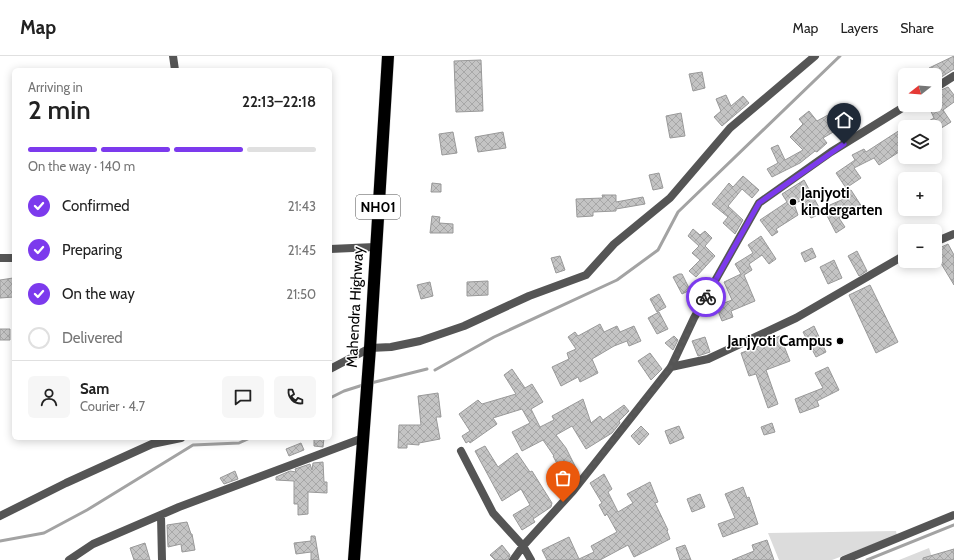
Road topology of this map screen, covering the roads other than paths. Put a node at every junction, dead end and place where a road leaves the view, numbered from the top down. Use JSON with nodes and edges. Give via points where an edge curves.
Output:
{"nodes":[{"id":1,"x":173,"y":56,"type":"edge"},
{"id":2,"x":388,"y":56,"type":"edge"},
{"id":3,"x":815,"y":56,"type":"edge"},
{"id":4,"x":175,"y":68,"type":"edge"},
{"id":5,"x":954,"y":76,"type":"edge"},
{"id":6,"x":942,"y":84,"type":"edge"},
{"id":7,"x":898,"y":111,"type":"edge"},
{"id":8,"x":954,"y":234,"type":"edge"},
{"id":9,"x":942,"y":239,"type":"edge"},
{"id":10,"x":375,"y":247,"type":"junction"},
{"id":11,"x":332,"y":249,"type":"edge"},
{"id":12,"x":0,"y":258,"type":"edge"},
{"id":13,"x":12,"y":258,"type":"edge"},
{"id":14,"x":898,"y":259,"type":"edge"},
{"id":15,"x":369,"y":353,"type":"junction"},
{"id":16,"x":671,"y":367,"type":"junction"},
{"id":17,"x":332,"y":368,"type":"edge"},
{"id":18,"x":363,"y":438,"type":"junction"},
{"id":19,"x":171,"y":440,"type":"edge"},
{"id":20,"x":460,"y":451,"type":"dead end"},
{"id":21,"x":954,"y":515,"type":"edge"},
{"id":22,"x":0,"y":516,"type":"edge"},
{"id":23,"x":161,"y":516,"type":"junction"},
{"id":24,"x":522,"y":546,"type":"junction"},
{"id":25,"x":69,"y":560,"type":"edge"},
{"id":26,"x":162,"y":560,"type":"edge"},
{"id":27,"x":354,"y":560,"type":"edge"},
{"id":28,"x":513,"y":560,"type":"edge"},
{"id":29,"x":530,"y":560,"type":"edge"},
{"id":30,"x":844,"y":560,"type":"edge"}],
"edges":[{"from":1,"to":4,"type":"street"},
{"from":2,"to":10,"type":"highway","name":"Mahendra Highway","number":"NH01"},
{"from":3,"to":15,"type":"street","via":[[730,128],[670,198],[614,244],[586,275],[529,296],[464,326],[420,341]]},
{"from":5,"to":6,"type":"street"},
{"from":7,"to":16,"type":"street","via":[[831,152],[759,203],[694,318]]},
{"from":8,"to":9,"type":"street"},
{"from":10,"to":11,"type":"street"},
{"from":10,"to":15,"type":"highway","name":"Mahendra Highway","number":"NH01"},
{"from":12,"to":13,"type":"street"},
{"from":14,"to":16,"type":"street","via":[[790,321],[708,359]]},
{"from":15,"to":17,"type":"street"},
{"from":15,"to":18,"type":"highway","name":"Mahendra Highway","number":"NH01"},
{"from":16,"to":24,"type":"street","via":[[573,491]]},
{"from":18,"to":23,"type":"street"},
{"from":18,"to":27,"type":"highway","name":"Mahendra Highway","number":"NH01"},
{"from":19,"to":22,"type":"street","via":[[152,444]]},
{"from":20,"to":24,"type":"street","via":[[493,513]]},
{"from":21,"to":30,"type":"street"},
{"from":23,"to":25,"type":"street","via":[[93,544]]},
{"from":23,"to":26,"type":"street"},
{"from":24,"to":28,"type":"street"},
{"from":24,"to":29,"type":"street"}]}
